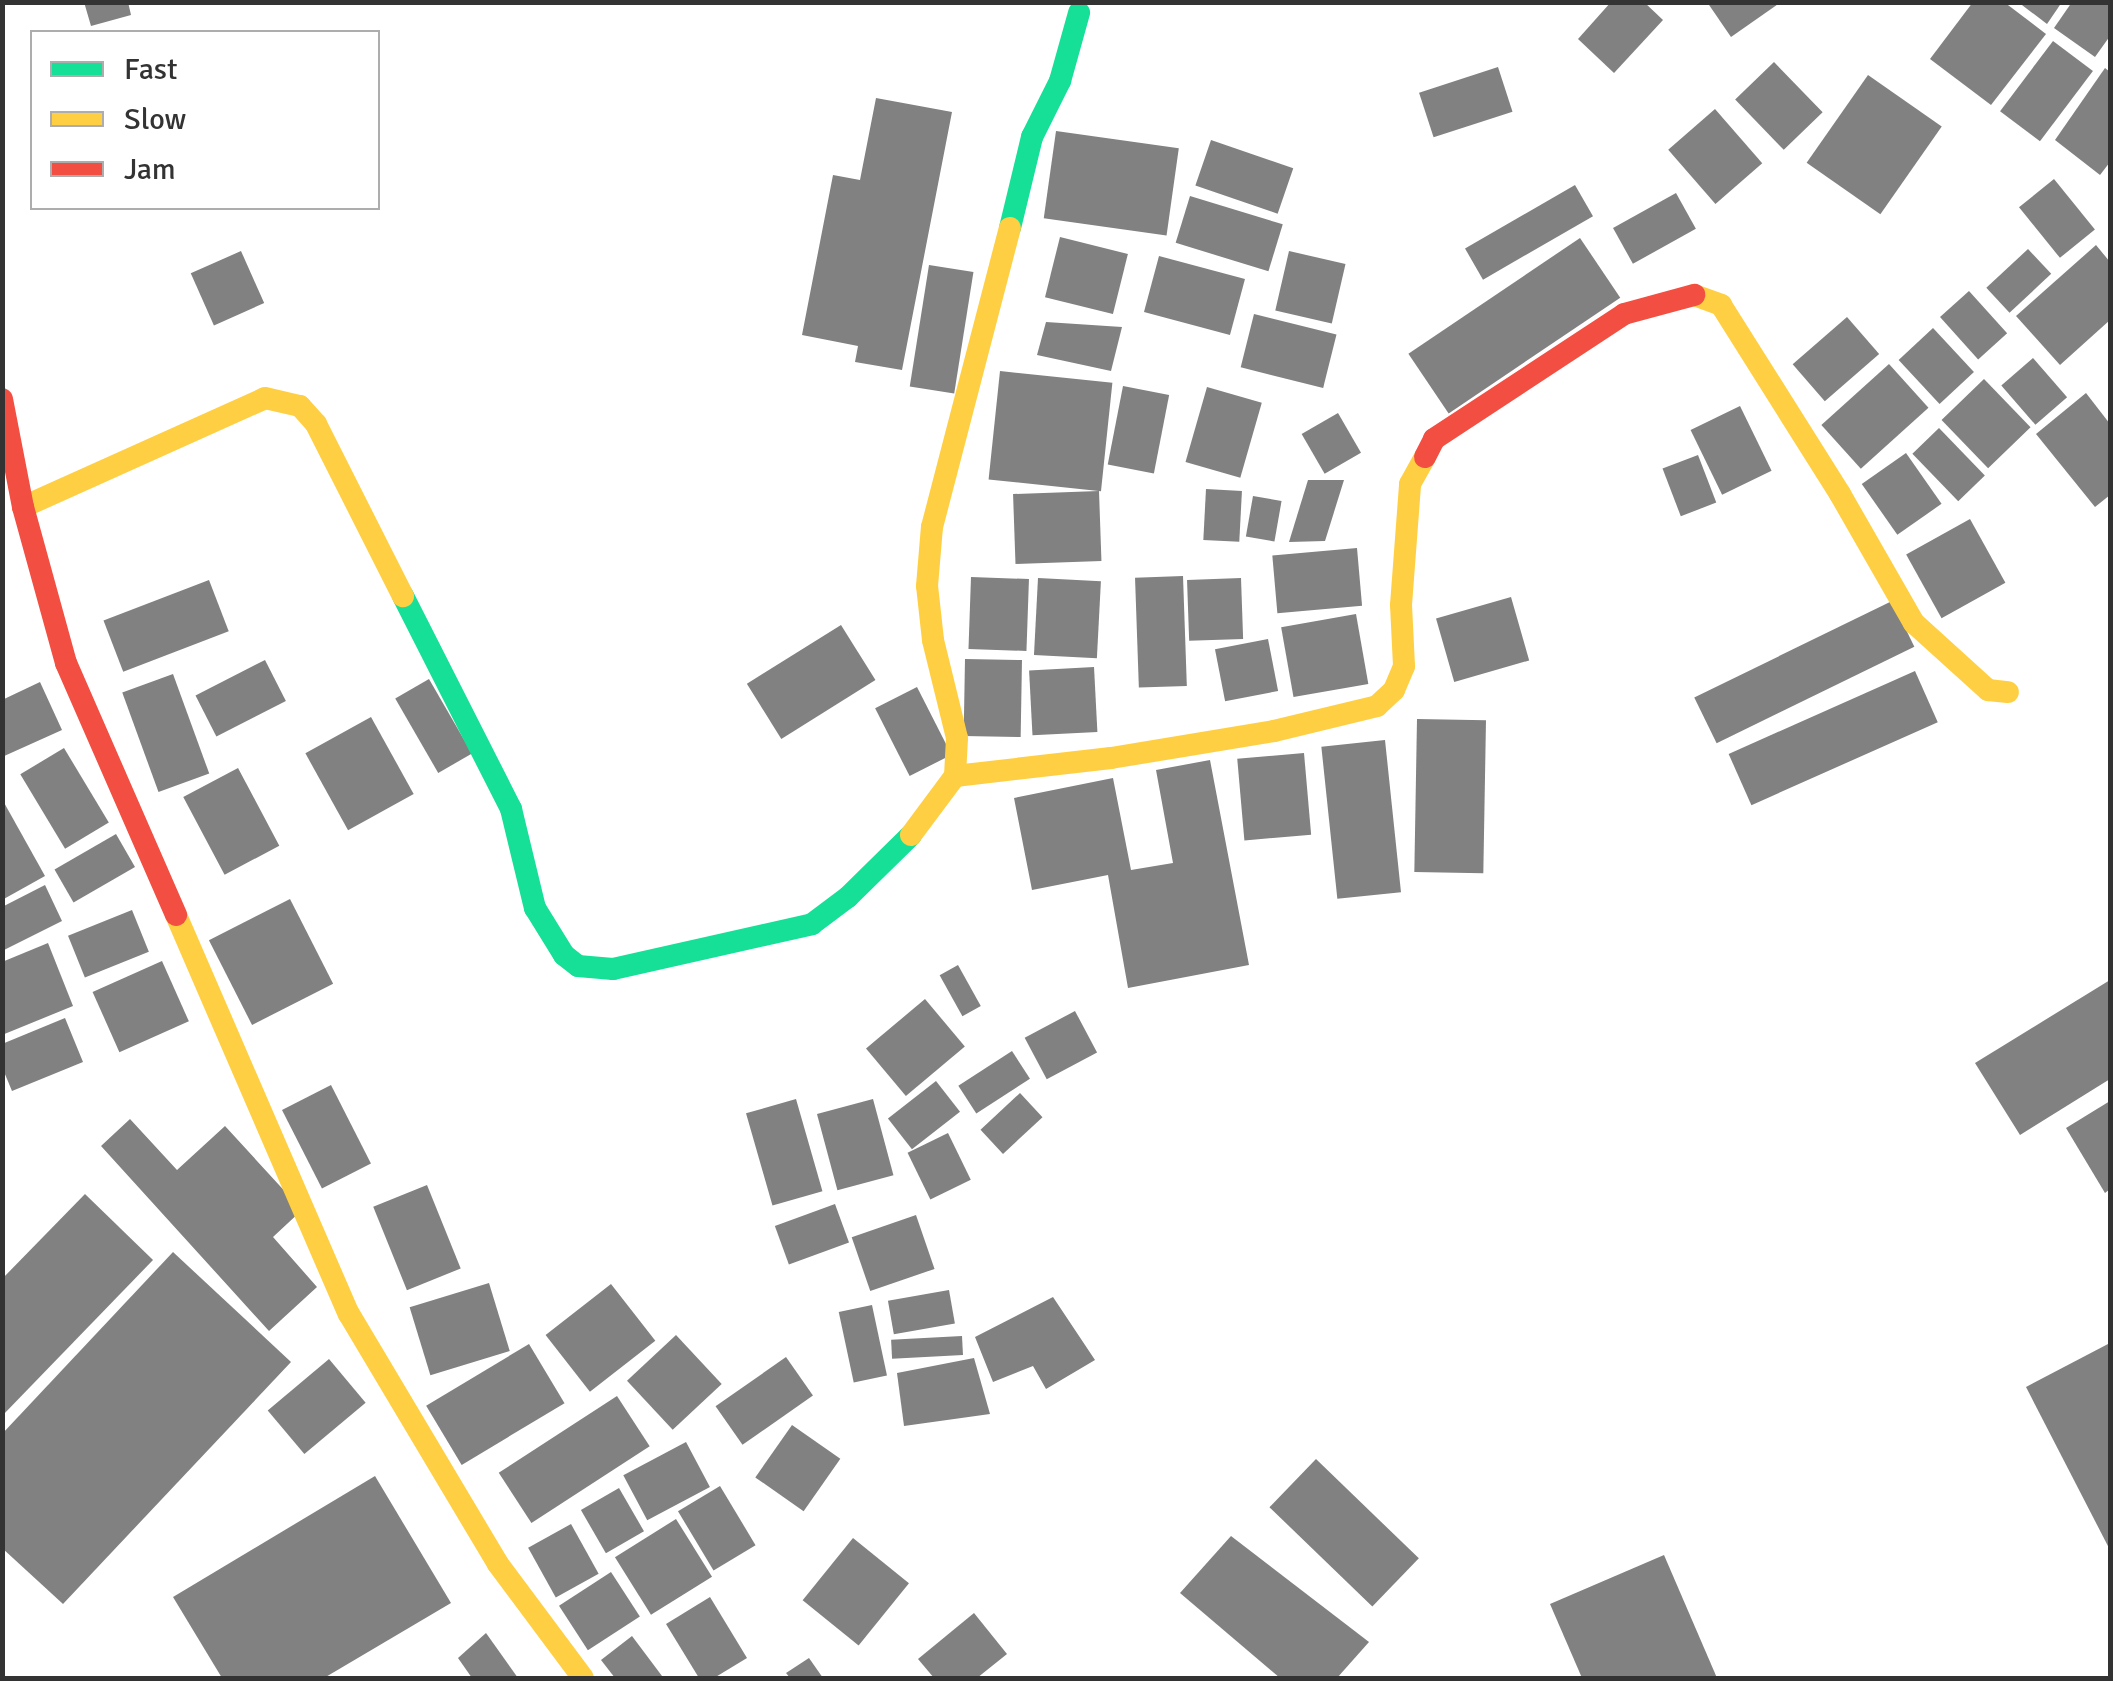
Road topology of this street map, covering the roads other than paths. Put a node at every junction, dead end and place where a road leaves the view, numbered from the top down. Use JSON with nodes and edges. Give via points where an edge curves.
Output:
{"nodes":[{"id":1,"x":1079,"y":13,"type":"dead end"},
{"id":2,"x":2,"y":400,"type":"edge"},
{"id":3,"x":23,"y":507,"type":"junction"},
{"id":4,"x":2008,"y":692,"type":"dead end"},
{"id":5,"x":955,"y":776,"type":"junction"},
{"id":6,"x":584,"y":1678,"type":"edge"}],
"edges":[{"from":1,"to":5,"type":"street","via":[[1060,81],[1032,137],[932,527],[927,586],[957,738]]},
{"from":2,"to":3,"type":"street"},
{"from":3,"to":5,"type":"street","via":[[265,398],[300,406],[316,424],[511,808],[554,945],[578,966],[613,969],[812,924],[926,821]]},
{"from":3,"to":6,"type":"street","via":[[66,663],[349,1314],[498,1564]]},
{"from":4,"to":5,"type":"street","via":[[1988,690],[1914,622],[1730,319],[1720,306],[1689,293],[1624,314],[1434,439],[1410,484],[1401,605],[1404,666],[1394,690],[1377,706],[1274,731]]}]}
